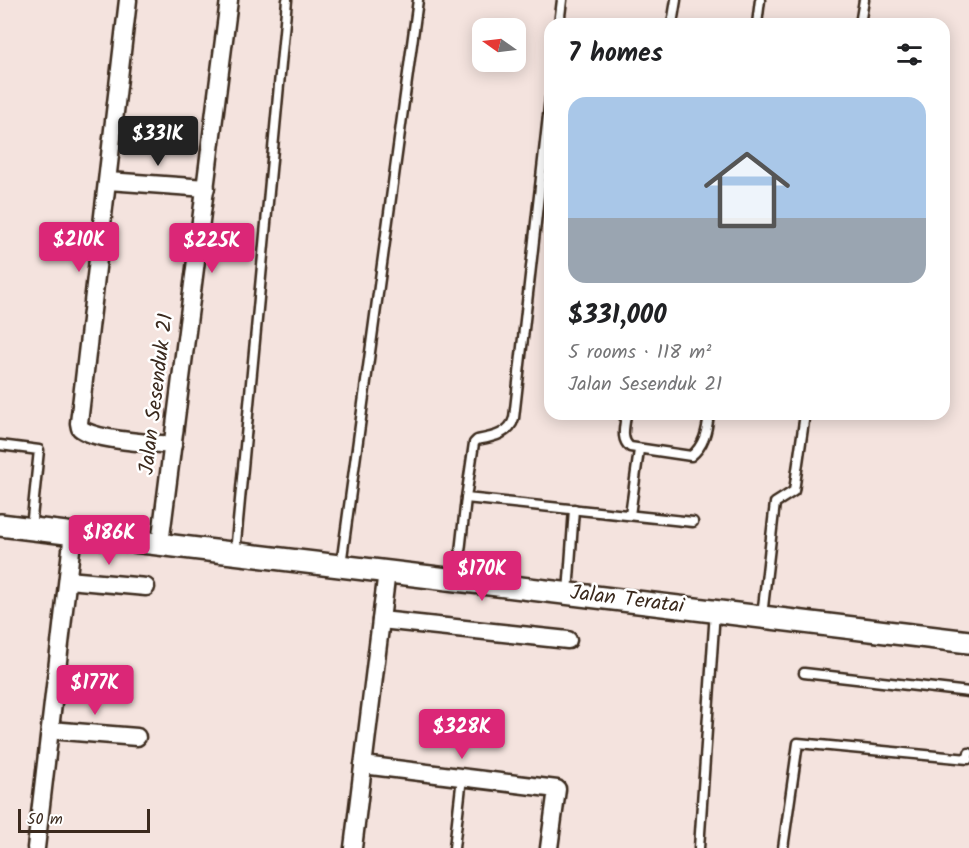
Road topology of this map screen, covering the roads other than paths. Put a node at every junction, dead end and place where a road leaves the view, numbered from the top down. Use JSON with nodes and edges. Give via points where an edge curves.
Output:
{"nodes":[{"id":1,"x":128,"y":0,"type":"edge"},
{"id":2,"x":229,"y":0,"type":"edge"},
{"id":3,"x":287,"y":0,"type":"edge"},
{"id":4,"x":418,"y":0,"type":"edge"},
{"id":5,"x":562,"y":0,"type":"edge"},
{"id":6,"x":676,"y":0,"type":"edge"},
{"id":7,"x":760,"y":0,"type":"edge"},
{"id":8,"x":864,"y":0,"type":"edge"},
{"id":9,"x":560,"y":18,"type":"edge"},
{"id":10,"x":673,"y":18,"type":"edge"},
{"id":11,"x":758,"y":18,"type":"edge"},
{"id":12,"x":861,"y":18,"type":"edge"},
{"id":13,"x":544,"y":152,"type":"edge"},
{"id":14,"x":108,"y":181,"type":"junction"},
{"id":15,"x":206,"y":188,"type":"junction"},
{"id":16,"x":625,"y":420,"type":"edge"},
{"id":17,"x":708,"y":420,"type":"edge"},
{"id":18,"x":804,"y":420,"type":"edge"},
{"id":19,"x":0,"y":445,"type":"edge"},
{"id":20,"x":173,"y":445,"type":"junction"},
{"id":21,"x":639,"y":450,"type":"junction"},
{"id":22,"x":466,"y":498,"type":"junction"},
{"id":23,"x":574,"y":509,"type":"junction"},
{"id":24,"x":630,"y":515,"type":"junction"},
{"id":25,"x":693,"y":522,"type":"dead end"},
{"id":26,"x":0,"y":525,"type":"edge"},
{"id":27,"x":31,"y":528,"type":"junction"},
{"id":28,"x":73,"y":533,"type":"junction"},
{"id":29,"x":160,"y":544,"type":"junction"},
{"id":30,"x":235,"y":553,"type":"junction"},
{"id":31,"x":341,"y":566,"type":"junction"},
{"id":32,"x":387,"y":571,"type":"junction"},
{"id":33,"x":68,"y":580,"type":"junction"},
{"id":34,"x":457,"y":580,"type":"junction"},
{"id":35,"x":146,"y":587,"type":"dead end"},
{"id":36,"x":568,"y":593,"type":"junction"},
{"id":37,"x":715,"y":611,"type":"junction"},
{"id":38,"x":762,"y":617,"type":"junction"},
{"id":39,"x":381,"y":620,"type":"junction"},
{"id":40,"x":568,"y":640,"type":"dead end"},
{"id":41,"x":969,"y":642,"type":"edge"},
{"id":42,"x":804,"y":673,"type":"dead end"},
{"id":43,"x":969,"y":692,"type":"edge"},
{"id":44,"x":50,"y":730,"type":"junction"},
{"id":45,"x":137,"y":737,"type":"dead end"},
{"id":46,"x":969,"y":753,"type":"edge"},
{"id":47,"x":363,"y":765,"type":"junction"},
{"id":48,"x":462,"y":777,"type":"junction"},
{"id":49,"x":36,"y":848,"type":"edge"},
{"id":50,"x":353,"y":848,"type":"edge"},
{"id":51,"x":453,"y":848,"type":"edge"},
{"id":52,"x":549,"y":848,"type":"edge"},
{"id":53,"x":699,"y":848,"type":"edge"},
{"id":54,"x":783,"y":848,"type":"edge"}],
"edges":[{"from":1,"to":14,"type":"street"},
{"from":2,"to":15,"type":"street","name":"Jalan Sesenduk 21"},
{"from":3,"to":30,"type":"lane"},
{"from":4,"to":31,"type":"lane"},
{"from":5,"to":9,"type":"lane"},
{"from":6,"to":10,"type":"lane"},
{"from":7,"to":11,"type":"lane"},
{"from":8,"to":12,"type":"lane"},
{"from":13,"to":22,"type":"lane","via":[[514,418],[510,429],[474,443]]},
{"from":14,"to":15,"type":"street"},
{"from":14,"to":20,"type":"street","via":[[80,428],[86,433],[127,441]]},
{"from":15,"to":20,"type":"street","name":"Jalan Sesenduk 21"},
{"from":16,"to":21,"type":"lane","via":[[623,437],[630,447]]},
{"from":17,"to":21,"type":"lane","via":[[703,442],[691,456]]},
{"from":18,"to":38,"type":"lane","via":[[794,491],[775,503]]},
{"from":19,"to":27,"type":"lane","via":[[39,450]]},
{"from":20,"to":29,"type":"street","name":"Jalan Sesenduk 21"},
{"from":21,"to":24,"type":"lane"},
{"from":22,"to":23,"type":"lane"},
{"from":22,"to":34,"type":"lane"},
{"from":23,"to":24,"type":"lane"},
{"from":23,"to":36,"type":"lane"},
{"from":24,"to":25,"type":"lane"},
{"from":26,"to":27,"type":"street","name":"Jalan Teratai"},
{"from":27,"to":28,"type":"street","name":"Jalan Teratai"},
{"from":28,"to":29,"type":"street","name":"Jalan Teratai"},
{"from":28,"to":33,"type":"street"},
{"from":29,"to":30,"type":"street","name":"Jalan Teratai"},
{"from":30,"to":31,"type":"street","name":"Jalan Teratai"},
{"from":31,"to":32,"type":"street","name":"Jalan Teratai"},
{"from":32,"to":34,"type":"street","name":"Jalan Teratai"},
{"from":32,"to":39,"type":"street"},
{"from":33,"to":35,"type":"street"},
{"from":33,"to":44,"type":"street"},
{"from":34,"to":36,"type":"street","name":"Jalan Teratai"},
{"from":36,"to":37,"type":"street","name":"Jalan Teratai"},
{"from":37,"to":38,"type":"street","name":"Jalan Teratai"},
{"from":37,"to":53,"type":"lane"},
{"from":38,"to":41,"type":"street","name":"Jalan Teratai"},
{"from":39,"to":40,"type":"street"},
{"from":39,"to":47,"type":"street"},
{"from":42,"to":43,"type":"lane"},
{"from":44,"to":45,"type":"street"},
{"from":44,"to":49,"type":"street"},
{"from":46,"to":54,"type":"lane","via":[[968,759],[798,743]]},
{"from":47,"to":48,"type":"street"},
{"from":47,"to":50,"type":"street"},
{"from":48,"to":51,"type":"lane"},
{"from":48,"to":52,"type":"street","via":[[557,789]]}]}
